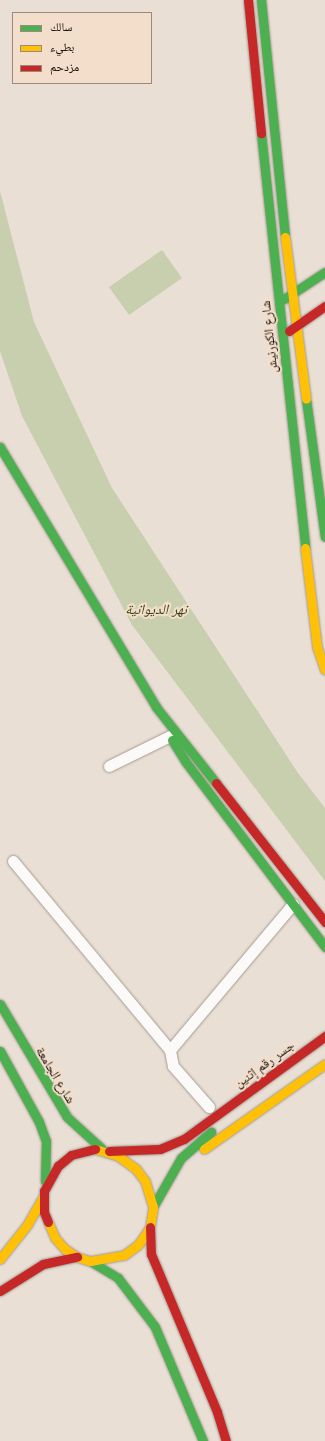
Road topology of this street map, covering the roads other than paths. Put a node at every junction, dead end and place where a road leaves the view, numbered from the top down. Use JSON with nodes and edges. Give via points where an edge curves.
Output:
{"nodes":[{"id":1,"x":248,"y":0,"type":"edge"},
{"id":2,"x":261,"y":0,"type":"edge"},
{"id":3,"x":325,"y":272,"type":"edge"},
{"id":4,"x":291,"y":295,"type":"junction"},
{"id":5,"x":278,"y":303,"type":"junction"},
{"id":6,"x":325,"y":306,"type":"edge"},
{"id":7,"x":296,"y":327,"type":"junction"},
{"id":8,"x":282,"y":337,"type":"junction"},
{"id":9,"x":0,"y":446,"type":"edge"},
{"id":10,"x":316,"y":459,"type":"junction"},
{"id":11,"x":295,"y":463,"type":"junction"},
{"id":12,"x":323,"y":499,"type":"edge"},
{"id":13,"x":325,"y":537,"type":"edge"},
{"id":14,"x":321,"y":646,"type":"edge"},
{"id":15,"x":325,"y":670,"type":"edge"},
{"id":16,"x":156,"y":707,"type":"junction"},
{"id":17,"x":170,"y":736,"type":"junction"},
{"id":18,"x":109,"y":766,"type":"dead end"},
{"id":19,"x":13,"y":861,"type":"dead end"},
{"id":20,"x":293,"y":904,"type":"junction"},
{"id":21,"x":325,"y":922,"type":"edge"},
{"id":22,"x":325,"y":946,"type":"edge"},
{"id":23,"x":0,"y":1004,"type":"edge"},
{"id":24,"x":325,"y":1024,"type":"edge"},
{"id":25,"x":325,"y":1036,"type":"edge"},
{"id":26,"x":299,"y":1042,"type":"dead end"},
{"id":27,"x":325,"y":1046,"type":"edge"},
{"id":28,"x":170,"y":1050,"type":"junction"},
{"id":29,"x":0,"y":1051,"type":"edge"},
{"id":30,"x":325,"y":1064,"type":"edge"},
{"id":31,"x":215,"y":1108,"type":"junction"},
{"id":32,"x":200,"y":1115,"type":"dead end"},
{"id":33,"x":189,"y":1123,"type":"dead end"},
{"id":34,"x":148,"y":1149,"type":"junction"},
{"id":35,"x":105,"y":1150,"type":"junction"},
{"id":36,"x":170,"y":1177,"type":"junction"},
{"id":37,"x":44,"y":1194,"type":"junction"},
{"id":38,"x":153,"y":1207,"type":"junction"},
{"id":39,"x":150,"y":1227,"type":"junction"},
{"id":40,"x":78,"y":1257,"type":"junction"},
{"id":41,"x":0,"y":1259,"type":"edge"},
{"id":42,"x":90,"y":1261,"type":"junction"},
{"id":43,"x":0,"y":1290,"type":"edge"},
{"id":44,"x":203,"y":1441,"type":"edge"},
{"id":45,"x":226,"y":1441,"type":"edge"}],
"edges":[{"from":1,"to":5,"type":"main road","name":"شارع الكورنيش"},
{"from":2,"to":4,"type":"main road","name":"شارع الكورنيش"},
{"from":3,"to":4,"type":"main road"},
{"from":4,"to":5,"type":"main road"},
{"from":4,"to":7,"type":"main road","name":"شارع الكورنيش"},
{"from":5,"to":8,"type":"main road","name":"شارع الكورنيش"},
{"from":6,"to":7,"type":"main road"},
{"from":7,"to":8,"type":"main road"},
{"from":7,"to":10,"type":"main road","name":"شارع الكورنيش"},
{"from":8,"to":11,"type":"main road","name":"شارع الكورنيش"},
{"from":9,"to":16,"type":"main road"},
{"from":10,"to":11,"type":"main road"},
{"from":10,"to":12,"type":"main road","name":"شارع الكورنيش"},
{"from":11,"to":14,"type":"main road","name":"شارع الكورنيش"},
{"from":12,"to":13,"type":"main road","name":"شارع الكورنيش"},
{"from":14,"to":15,"type":"main road","name":"شارع الكورنيش"},
{"from":16,"to":17,"type":"main road"},
{"from":16,"to":21,"type":"main road"},
{"from":17,"to":18,"type":"street"},
{"from":17,"to":20,"type":"main road","via":[[184,761]]},
{"from":19,"to":28,"type":"street"},
{"from":20,"to":22,"type":"main road"},
{"from":20,"to":28,"type":"street"},
{"from":23,"to":35,"type":"main road","name":"شارع الجامعة","via":[[67,1117],[78,1130]]},
{"from":24,"to":26,"type":"main road"},
{"from":25,"to":31,"type":"main road","name":"جسر رقم إثنين"},
{"from":27,"to":36,"type":"main road","name":"جسر رقم إثنين","via":[[196,1144],[181,1158]]},
{"from":28,"to":31,"type":"street","via":[[173,1066]]},
{"from":29,"to":37,"type":"main road","via":[[39,1122],[46,1141]]},
{"from":30,"to":36,"type":"main road","via":[[185,1162]]},
{"from":31,"to":32,"type":"main road"},
{"from":31,"to":34,"type":"main road","via":[[184,1138],[164,1147]]},
{"from":33,"to":34,"type":"main road","via":[[161,1145]]},
{"from":34,"to":35,"type":"main road"},
{"from":35,"to":37,"type":"main road","via":[[78,1152],[64,1159],[52,1172]]},
{"from":35,"to":38,"type":"main road","via":[[128,1162],[141,1174]]},
{"from":36,"to":38,"type":"main road"},
{"from":37,"to":40,"type":"main road","via":[[44,1212],[55,1238]]},
{"from":37,"to":41,"type":"main road","via":[[27,1225]]},
{"from":38,"to":39,"type":"main road"},
{"from":39,"to":42,"type":"main road","via":[[138,1245],[130,1251],[105,1260]]},
{"from":39,"to":45,"type":"main road","via":[[151,1254],[217,1412]]},
{"from":40,"to":42,"type":"main road"},
{"from":40,"to":43,"type":"main road","via":[[43,1264]]},
{"from":42,"to":44,"type":"main road","via":[[118,1278],[155,1327]]}]}
